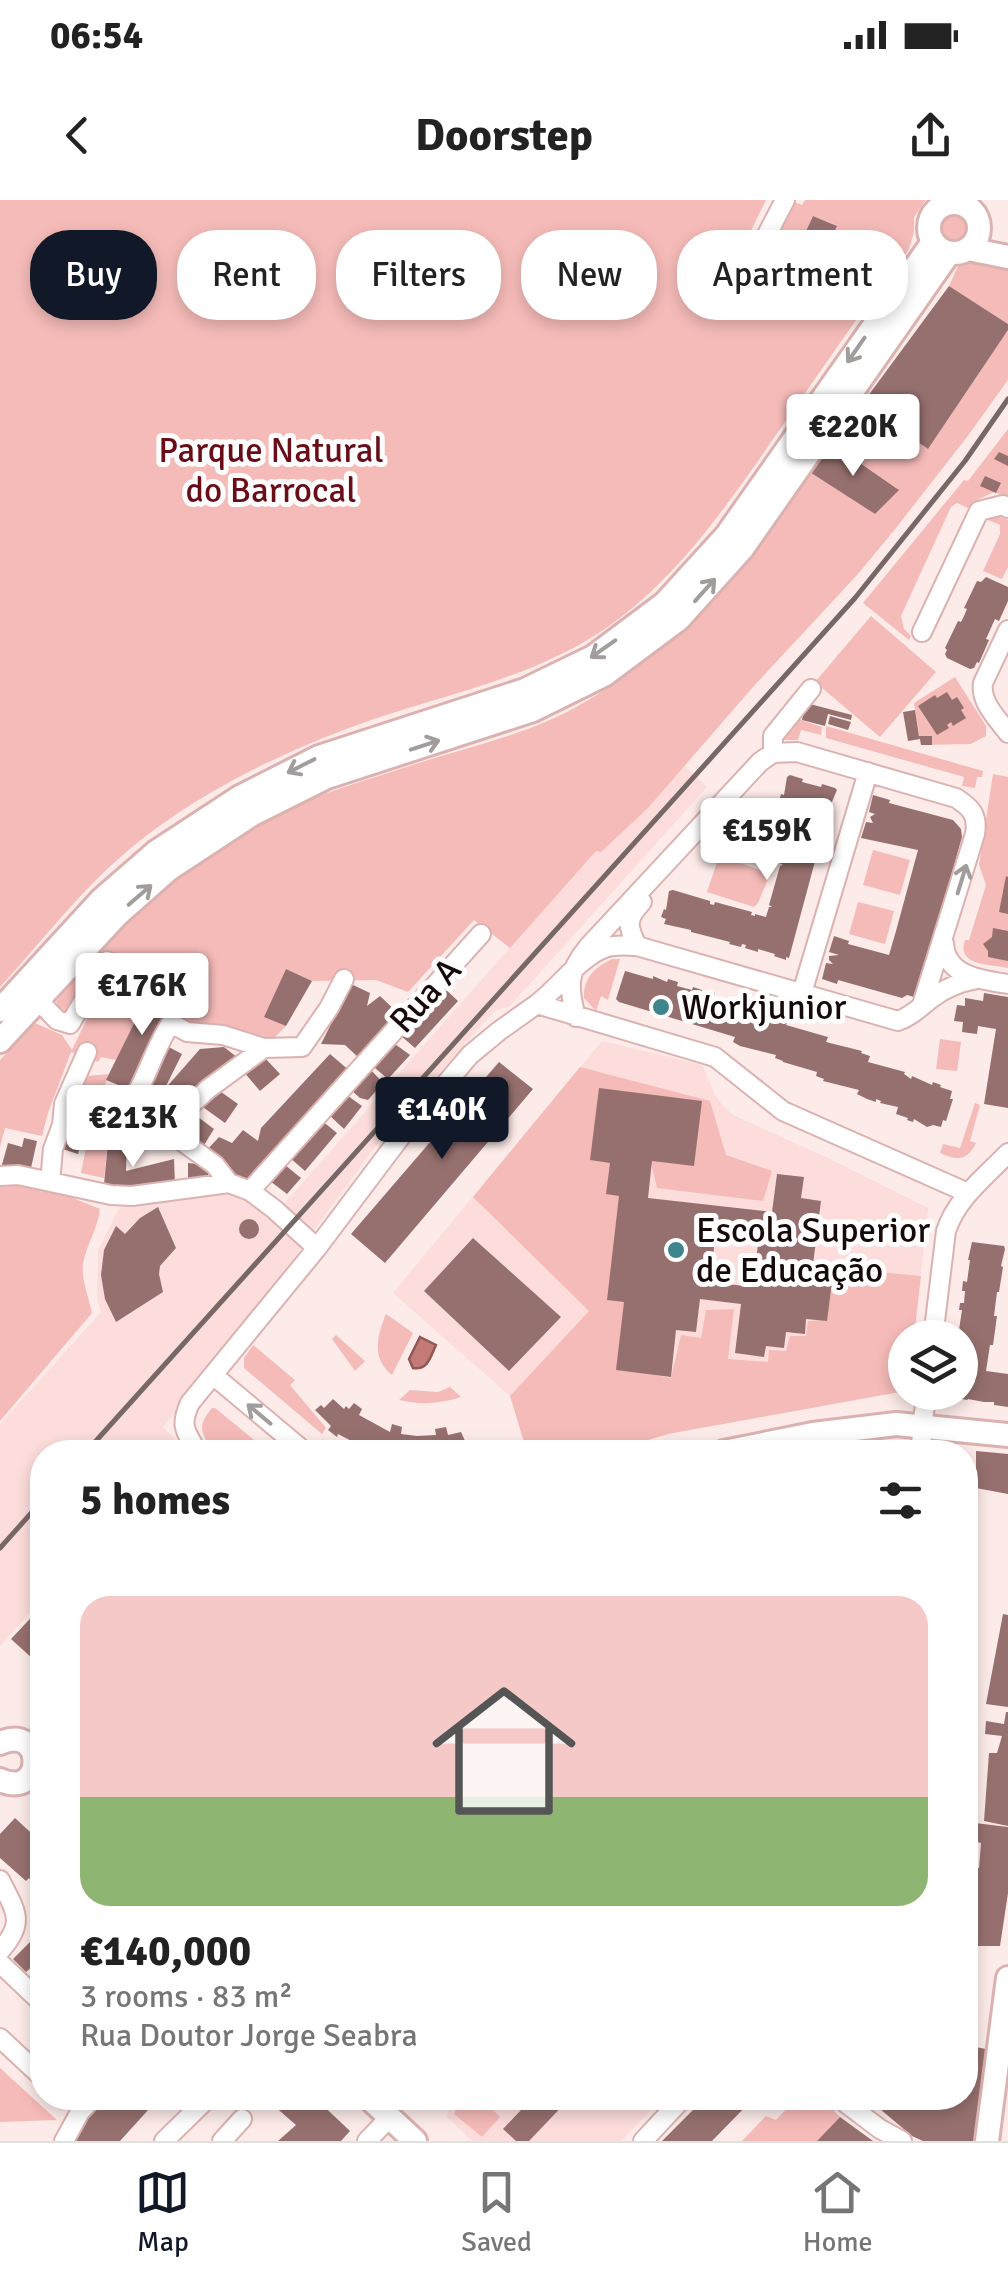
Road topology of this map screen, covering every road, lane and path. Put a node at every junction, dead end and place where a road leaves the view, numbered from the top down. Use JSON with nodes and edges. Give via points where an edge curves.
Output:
{"nodes":[{"id":1,"x":784,"y":200,"type":"edge"},
{"id":2,"x":972,"y":208,"type":"edge"},
{"id":3,"x":769,"y":230,"type":"edge"},
{"id":4,"x":1008,"y":245,"type":"edge"},
{"id":5,"x":950,"y":248,"type":"junction"},
{"id":6,"x":1008,"y":258,"type":"edge"},
{"id":7,"x":908,"y":299,"type":"edge"},
{"id":8,"x":890,"y":320,"type":"edge"},
{"id":9,"x":890,"y":320,"type":"edge"},
{"id":10,"x":1008,"y":508,"type":"edge"},
{"id":11,"x":1008,"y":630,"type":"edge"},
{"id":12,"x":922,"y":632,"type":"dead end"},
{"id":13,"x":811,"y":689,"type":"dead end"},
{"id":14,"x":1008,"y":733,"type":"edge"},
{"id":15,"x":773,"y":753,"type":"junction"},
{"id":16,"x":868,"y":772,"type":"junction"},
{"id":17,"x":668,"y":860,"type":"junction"},
{"id":18,"x":480,"y":934,"type":"dead end"},
{"id":19,"x":944,"y":940,"type":"junction"},
{"id":20,"x":638,"y":946,"type":"junction"},
{"id":21,"x":107,"y":961,"type":"dead end"},
{"id":22,"x":571,"y":974,"type":"junction"},
{"id":23,"x":344,"y":978,"type":"dead end"},
{"id":24,"x":977,"y":979,"type":"junction"},
{"id":25,"x":1008,"y":984,"type":"edge"},
{"id":26,"x":802,"y":993,"type":"junction"},
{"id":27,"x":38,"y":1000,"type":"junction"},
{"id":28,"x":536,"y":1004,"type":"junction"},
{"id":29,"x":922,"y":1006,"type":"junction"},
{"id":30,"x":0,"y":1010,"type":"edge"},
{"id":31,"x":576,"y":1017,"type":"junction"},
{"id":32,"x":0,"y":1042,"type":"edge"},
{"id":33,"x":264,"y":1048,"type":"junction"},
{"id":34,"x":86,"y":1052,"type":"dead end"},
{"id":35,"x":162,"y":1127,"type":"junction"},
{"id":36,"x":1008,"y":1154,"type":"edge"},
{"id":37,"x":0,"y":1176,"type":"edge"},
{"id":38,"x":50,"y":1182,"type":"junction"},
{"id":39,"x":230,"y":1184,"type":"junction"},
{"id":40,"x":250,"y":1191,"type":"junction"},
{"id":41,"x":968,"y":1193,"type":"junction"},
{"id":42,"x":317,"y":1248,"type":"junction"},
{"id":43,"x":936,"y":1320,"type":"edge"},
{"id":44,"x":213,"y":1375,"type":"junction"},
{"id":45,"x":924,"y":1410,"type":"edge"},
{"id":46,"x":922,"y":1426,"type":"junction"},
{"id":47,"x":1008,"y":1435,"type":"edge"},
{"id":48,"x":190,"y":1440,"type":"edge"},
{"id":49,"x":291,"y":1440,"type":"edge"},
{"id":50,"x":783,"y":1440,"type":"edge"},
{"id":51,"x":921,"y":1440,"type":"edge"},
{"id":52,"x":30,"y":1736,"type":"edge"},
{"id":53,"x":0,"y":1743,"type":"edge"},
{"id":54,"x":0,"y":1780,"type":"edge"},
{"id":55,"x":30,"y":1784,"type":"edge"},
{"id":56,"x":0,"y":1880,"type":"edge"},
{"id":57,"x":0,"y":1951,"type":"edge"},
{"id":58,"x":0,"y":1963,"type":"edge"},
{"id":59,"x":1008,"y":1978,"type":"edge"},
{"id":60,"x":30,"y":1992,"type":"edge"},
{"id":61,"x":0,"y":2038,"type":"edge"},
{"id":62,"x":30,"y":2066,"type":"edge"},
{"id":63,"x":84,"y":2110,"type":"edge"},
{"id":64,"x":196,"y":2110,"type":"edge"},
{"id":65,"x":382,"y":2110,"type":"edge"},
{"id":66,"x":672,"y":2110,"type":"edge"},
{"id":67,"x":855,"y":2110,"type":"edge"},
{"id":68,"x":390,"y":2118,"type":"junction"},
{"id":69,"x":242,"y":2119,"type":"dead end"},
{"id":70,"x":64,"y":2141,"type":"edge"},
{"id":71,"x":164,"y":2141,"type":"edge"},
{"id":72,"x":222,"y":2141,"type":"edge"},
{"id":73,"x":367,"y":2141,"type":"edge"},
{"id":74,"x":415,"y":2141,"type":"edge"},
{"id":75,"x":643,"y":2141,"type":"edge"},
{"id":76,"x":902,"y":2141,"type":"edge"},
{"id":77,"x":987,"y":2141,"type":"edge"}],
"edges":[{"from":1,"to":3,"type":"street"},
{"from":2,"to":4,"type":"main road"},
{"from":2,"to":5,"type":"main road","via":[[977,238]]},
{"from":2,"to":5,"type":"main road","via":[[936,211],[929,226]]},
{"from":5,"to":6,"type":"main road"},
{"from":5,"to":7,"type":"main road"},
{"from":27,"to":8,"type":"main road","one_way":true,"via":[[156,880],[251,815],[327,777],[533,710],[604,676],[679,619],[742,550]]},
{"from":9,"to":30,"type":"main road","one_way":true,"via":[[726,536],[665,603],[593,657],[525,690],[319,758],[240,796],[156,852]]},
{"from":10,"to":12,"type":"street","via":[[979,511]]},
{"from":11,"to":14,"type":"street","via":[[982,692]]},
{"from":13,"to":15,"type":"street","via":[[774,736]]},
{"from":15,"to":16,"type":"street","via":[[797,752]]},
{"from":15,"to":17,"type":"street"},
{"from":19,"to":16,"type":"street","one_way":true,"via":[[975,834],[973,812],[956,798]]},
{"from":16,"to":26,"type":"street"},
{"from":17,"to":20,"type":"street","via":[[665,876],[629,920]]},
{"from":17,"to":22,"type":"street"},
{"from":18,"to":40,"type":"street","name":"Rua A"},
{"from":19,"to":24,"type":"street","via":[[947,959]]},
{"from":19,"to":29,"type":"street"},
{"from":20,"to":22,"type":"street","via":[[602,949]]},
{"from":20,"to":26,"type":"street"},
{"from":21,"to":27,"type":"street","via":[[70,1024]]},
{"from":22,"to":28,"type":"street"},
{"from":22,"to":31,"type":"street"},
{"from":23,"to":33,"type":"street","via":[[302,1047]]},
{"from":24,"to":25,"type":"street"},
{"from":24,"to":29,"type":"street"},
{"from":26,"to":29,"type":"street","via":[[898,1021]]},
{"from":27,"to":32,"type":"main road"},
{"from":28,"to":31,"type":"street"},
{"from":28,"to":42,"type":"street","via":[[470,1055]]},
{"from":31,"to":41,"type":"street","via":[[715,1057],[783,1110]]},
{"from":33,"to":35,"type":"street"},
{"from":33,"to":35,"type":"street","via":[[171,1023],[133,1100]]},
{"from":34,"to":38,"type":"street","via":[[64,1104]]},
{"from":35,"to":39,"type":"street"},
{"from":36,"to":41,"type":"street"},
{"from":37,"to":38,"type":"street"},
{"from":38,"to":39,"type":"street","via":[[111,1196]]},
{"from":39,"to":40,"type":"street"},
{"from":40,"to":42,"type":"street"},
{"from":41,"to":43,"type":"street","via":[[946,1231]]},
{"from":42,"to":44,"type":"street"},
{"from":44,"to":48,"type":"street","via":[[183,1418]]},
{"from":49,"to":44,"type":"street","one_way":true},
{"from":45,"to":46,"type":"street"},
{"from":46,"to":47,"type":"main road"},
{"from":46,"to":50,"type":"main road"},
{"from":46,"to":51,"type":"street"},
{"from":52,"to":53,"type":"main road"},
{"from":54,"to":55,"type":"main road"},
{"from":56,"to":57,"type":"street","via":[[17,1922]]},
{"from":58,"to":60,"type":"street"},
{"from":59,"to":77,"type":"main road"},
{"from":61,"to":62,"type":"street"},
{"from":63,"to":70,"type":"street"},
{"from":64,"to":71,"type":"street"},
{"from":65,"to":68,"type":"main road"},
{"from":66,"to":75,"type":"street"},
{"from":67,"to":76,"type":"street"},
{"from":68,"to":73,"type":"street"},
{"from":68,"to":74,"type":"main road"},
{"from":69,"to":72,"type":"street"}]}
